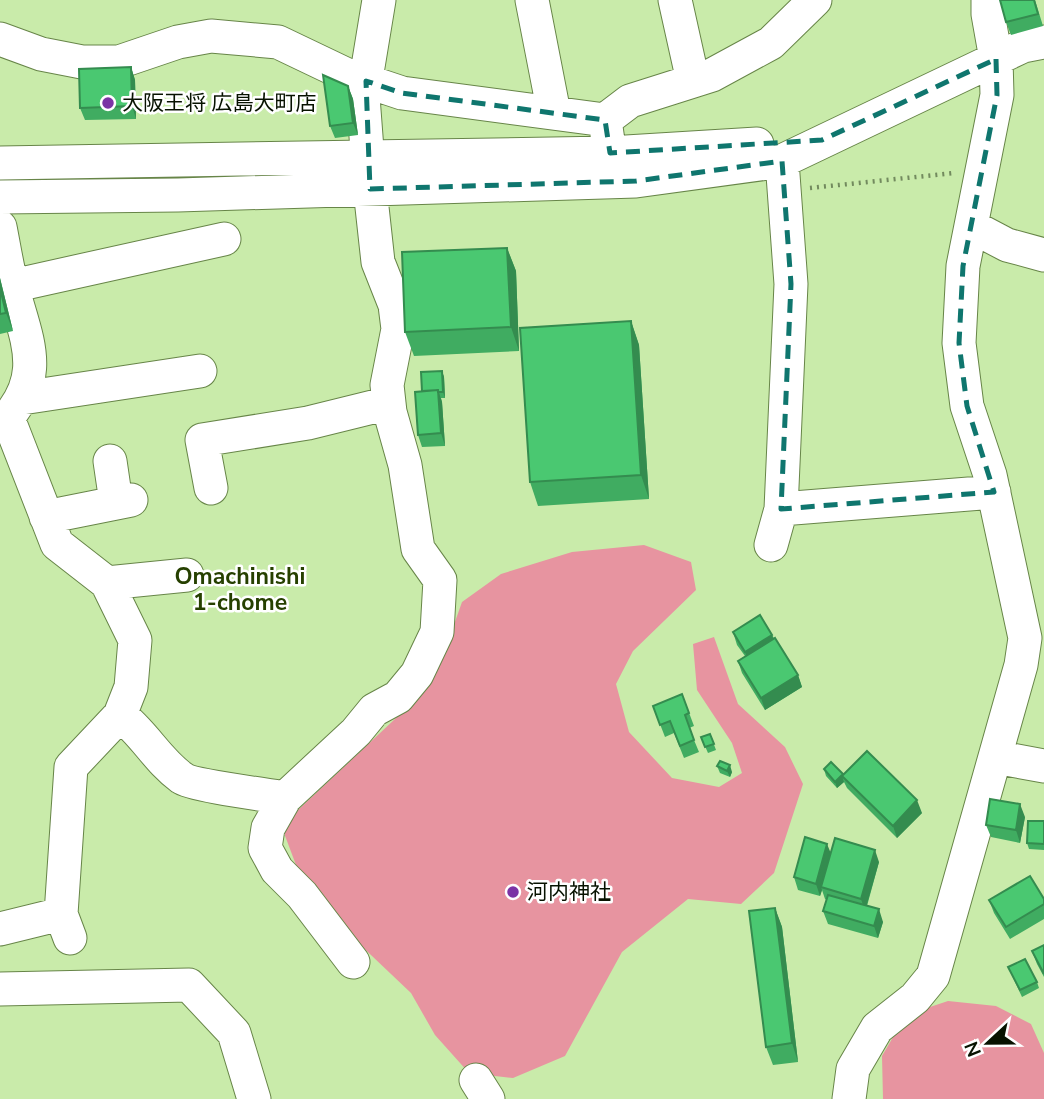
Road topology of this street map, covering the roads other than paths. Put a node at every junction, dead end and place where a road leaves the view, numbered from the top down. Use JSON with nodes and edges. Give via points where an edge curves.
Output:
{"nodes":[{"id":1,"x":379,"y":0,"type":"edge"},
{"id":2,"x":532,"y":0,"type":"edge"},
{"id":3,"x":675,"y":0,"type":"edge"},
{"id":4,"x":815,"y":0,"type":"edge"},
{"id":5,"x":988,"y":0,"type":"edge"},
{"id":6,"x":789,"y":12,"type":"edge"},
{"id":7,"x":0,"y":39,"type":"edge"},
{"id":8,"x":1044,"y":42,"type":"edge"},
{"id":9,"x":996,"y":59,"type":"junction"},
{"id":10,"x":366,"y":81,"type":"junction"},
{"id":11,"x":693,"y":81,"type":"junction"},
{"id":12,"x":554,"y":113,"type":"junction"},
{"id":13,"x":605,"y":120,"type":"junction"},
{"id":14,"x":822,"y":140,"type":"junction"},
{"id":15,"x":610,"y":153,"type":"junction"},
{"id":16,"x":0,"y":163,"type":"edge"},
{"id":17,"x":369,"y":174,"type":"junction"},
{"id":18,"x":783,"y":176,"type":"junction"},
{"id":19,"x":0,"y":197,"type":"edge"},
{"id":20,"x":971,"y":226,"type":"junction"},
{"id":21,"x":0,"y":228,"type":"edge"},
{"id":22,"x":224,"y":239,"type":"dead end"},
{"id":23,"x":1044,"y":256,"type":"edge"},
{"id":24,"x":12,"y":286,"type":"junction"},
{"id":25,"x":201,"y":371,"type":"dead end"},
{"id":26,"x":389,"y":402,"type":"junction"},
{"id":27,"x":10,"y":414,"type":"edge"},
{"id":28,"x":110,"y":461,"type":"dead end"},
{"id":29,"x":211,"y":488,"type":"dead end"},
{"id":30,"x":994,"y":492,"type":"junction"},
{"id":31,"x":781,"y":509,"type":"junction"},
{"id":32,"x":46,"y":517,"type":"junction"},
{"id":33,"x":771,"y":545,"type":"dead end"},
{"id":34,"x":187,"y":575,"type":"dead end"},
{"id":35,"x":107,"y":583,"type":"junction"},
{"id":36,"x":120,"y":715,"type":"junction"},
{"id":37,"x":995,"y":757,"type":"junction"},
{"id":38,"x":1044,"y":766,"type":"edge"},
{"id":39,"x":285,"y":798,"type":"junction"},
{"id":40,"x":0,"y":929,"type":"edge"},
{"id":41,"x":353,"y":962,"type":"dead end"},
{"id":42,"x":0,"y":989,"type":"edge"},
{"id":43,"x":254,"y":1099,"type":"edge"},
{"id":44,"x":849,"y":1099,"type":"edge"}],
"edges":[{"from":1,"to":10,"type":"street"},
{"from":2,"to":12,"type":"street"},
{"from":3,"to":11,"type":"street"},
{"from":4,"to":6,"type":"street"},
{"from":5,"to":9,"type":"street"},
{"from":6,"to":11,"type":"street","via":[[771,43]]},
{"from":7,"to":10,"type":"street","via":[[82,62],[119,62],[212,36],[278,42]]},
{"from":8,"to":9,"type":"street"},
{"from":9,"to":14,"type":"street"},
{"from":9,"to":20,"type":"street","via":[[997,95]]},
{"from":10,"to":12,"type":"street","via":[[402,93]]},
{"from":10,"to":17,"type":"street","via":[[363,97]]},
{"from":11,"to":13,"type":"street","via":[[630,102]]},
{"from":12,"to":13,"type":"street"},
{"from":13,"to":15,"type":"street"},
{"from":14,"to":15,"type":"street"},
{"from":14,"to":18,"type":"street"},
{"from":15,"to":17,"type":"street"},
{"from":16,"to":17,"type":"street"},
{"from":17,"to":18,"type":"street","via":[[636,181]]},
{"from":17,"to":19,"type":"street","via":[[178,195]]},
{"from":17,"to":26,"type":"street","via":[[378,262],[398,329],[387,385]]},
{"from":18,"to":31,"type":"street","via":[[792,284]]},
{"from":20,"to":23,"type":"street","via":[[1007,245]]},
{"from":20,"to":30,"type":"street","via":[[963,266],[959,343],[967,406]]},
{"from":21,"to":24,"type":"street"},
{"from":22,"to":24,"type":"street"},
{"from":24,"to":27,"type":"street","via":[[27,334],[30,368]]},
{"from":25,"to":27,"type":"street"},
{"from":26,"to":29,"type":"street","via":[[308,424],[202,440]]},
{"from":26,"to":39,"type":"street","via":[[405,465],[418,549],[440,580],[437,632],[416,674],[398,697],[374,710]]},
{"from":27,"to":32,"type":"street"},
{"from":28,"to":32,"type":"street","via":[[123,501]]},
{"from":30,"to":31,"type":"street"},
{"from":30,"to":37,"type":"street","via":[[1025,638]]},
{"from":31,"to":33,"type":"street"},
{"from":32,"to":35,"type":"street","via":[[57,544]]},
{"from":34,"to":35,"type":"street"},
{"from":35,"to":36,"type":"street","via":[[135,640],[131,687]]},
{"from":36,"to":39,"type":"street","via":[[137,727],[156,754],[184,780]]},
{"from":36,"to":40,"type":"street","via":[[71,767],[66,926]]},
{"from":37,"to":38,"type":"street"},
{"from":37,"to":44,"type":"street","via":[[933,976],[915,998],[877,1028],[853,1069]]},
{"from":39,"to":41,"type":"street","via":[[268,828],[265,848]]},
{"from":42,"to":43,"type":"street","via":[[189,985],[234,1033]]}]}
